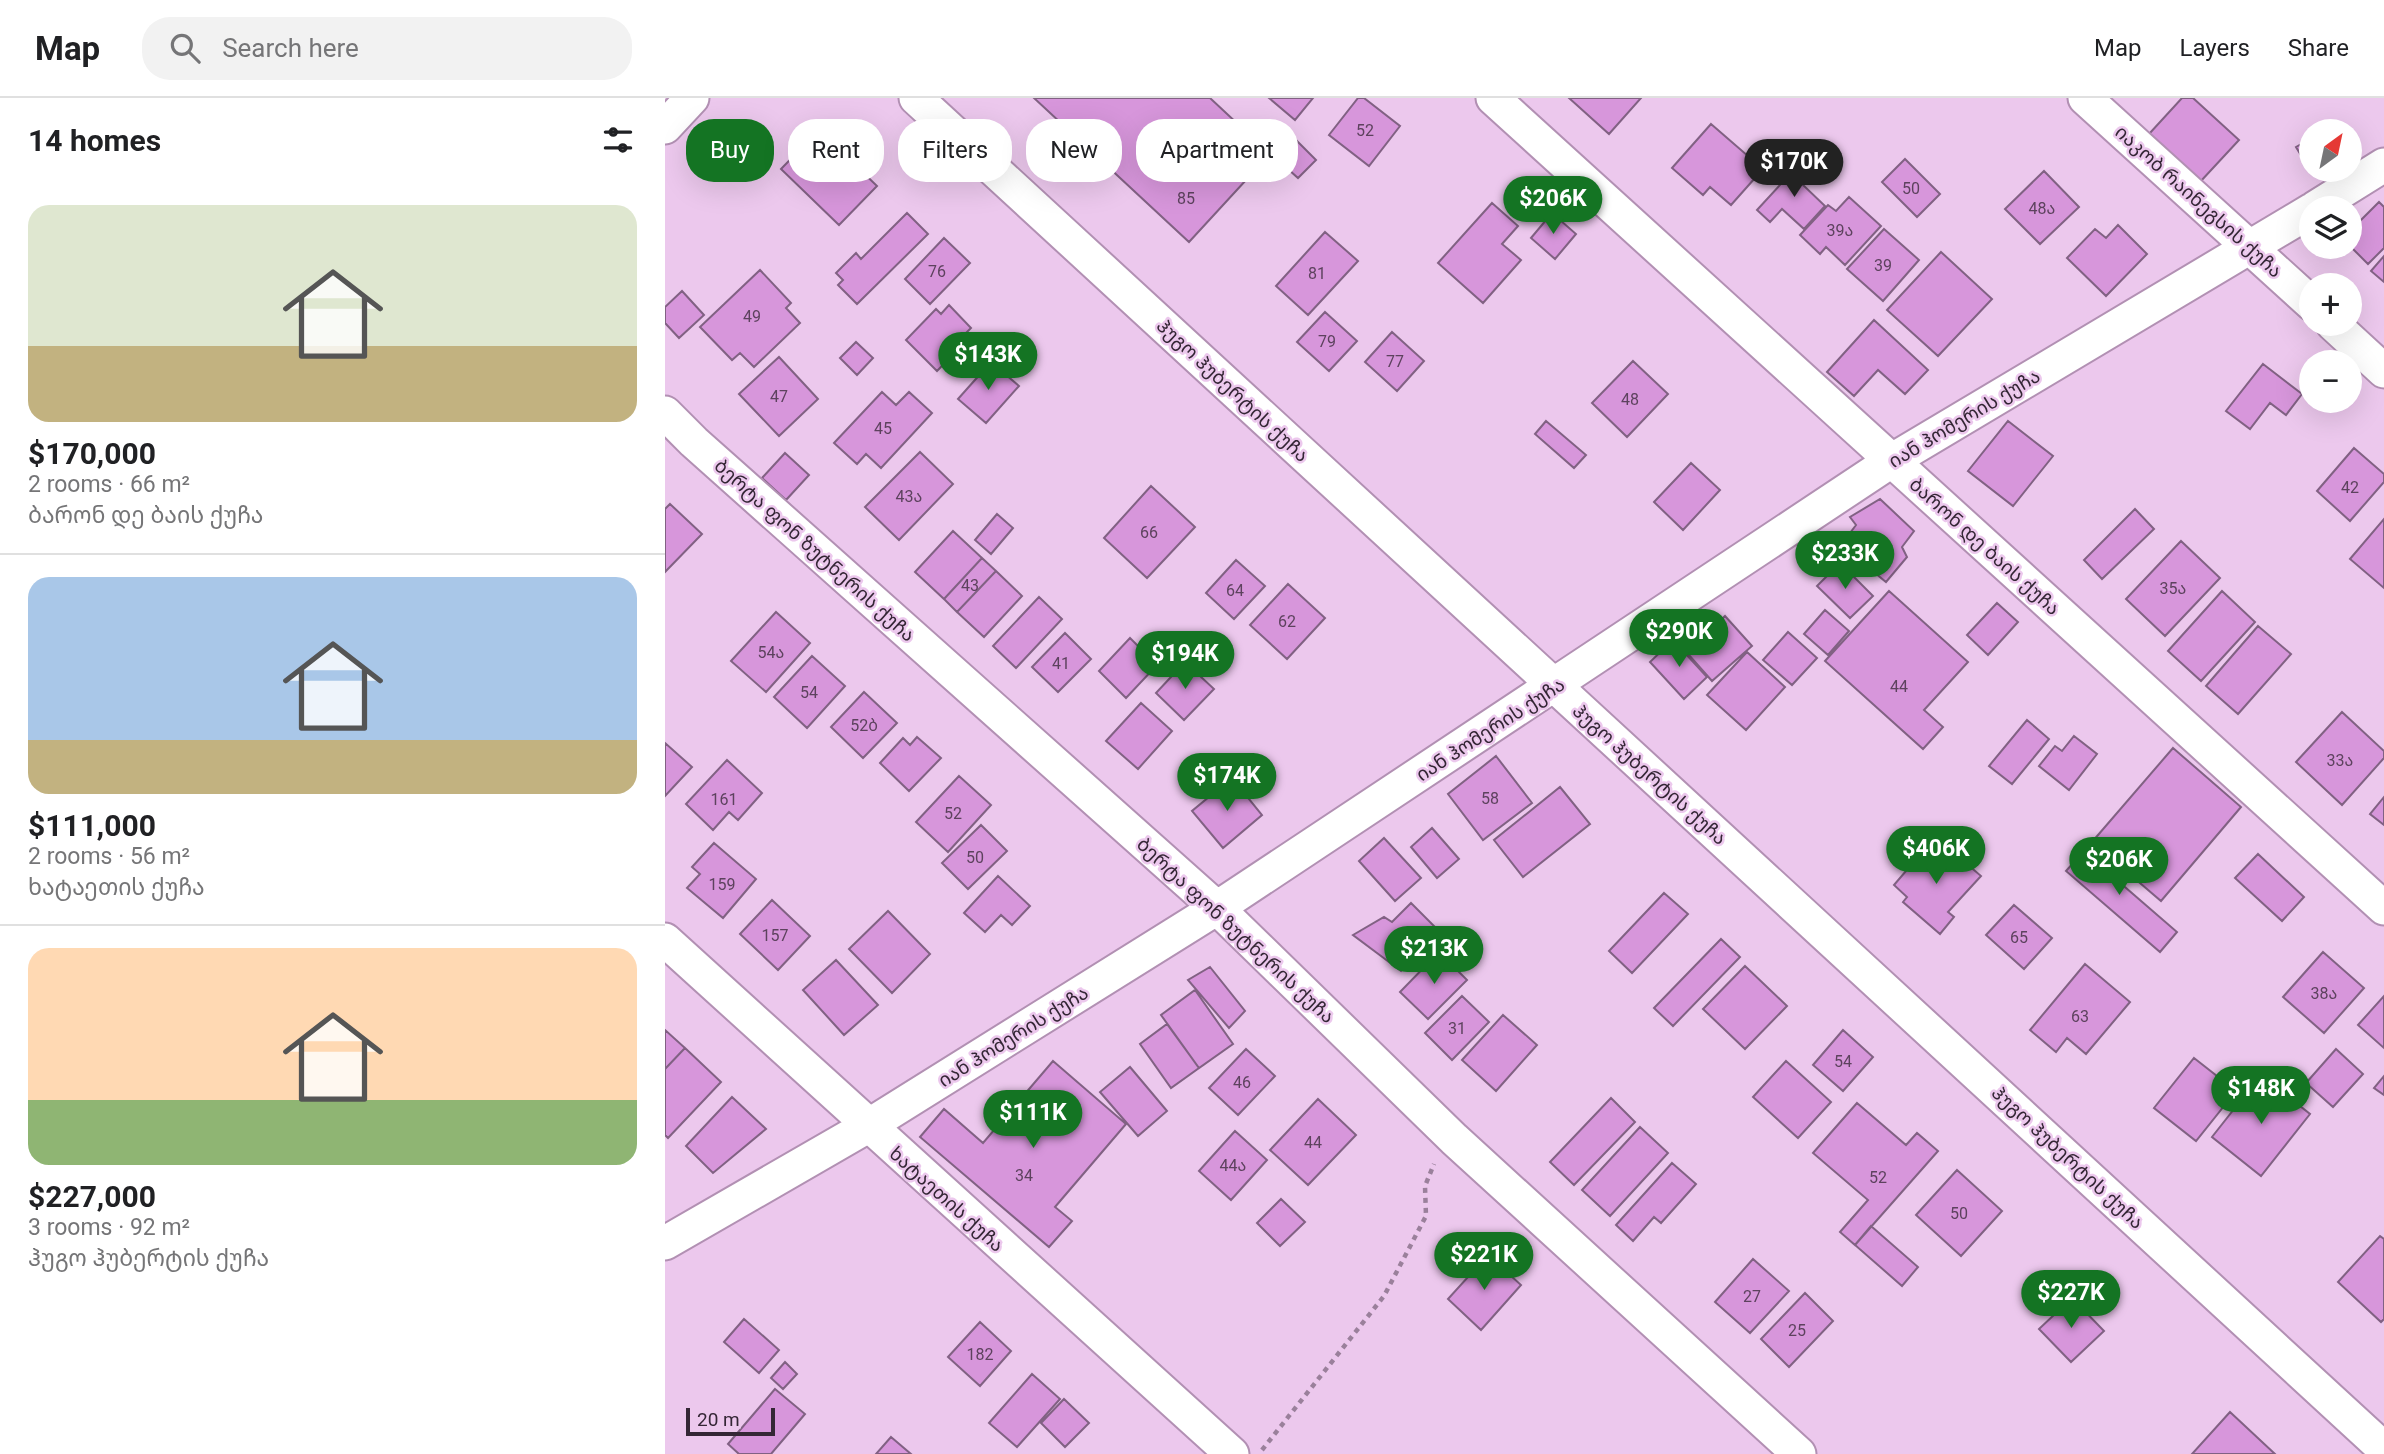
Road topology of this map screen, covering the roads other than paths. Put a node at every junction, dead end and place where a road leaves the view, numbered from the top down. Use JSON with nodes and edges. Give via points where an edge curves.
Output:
{"nodes":[{"id":1,"x":692,"y":98,"type":"edge"},
{"id":2,"x":916,"y":98,"type":"edge"},
{"id":3,"x":1493,"y":98,"type":"edge"},
{"id":4,"x":2085,"y":98,"type":"edge"},
{"id":5,"x":665,"y":127,"type":"edge"},
{"id":6,"x":2384,"y":165,"type":"edge"},
{"id":7,"x":2334,"y":196,"type":"edge"},
{"id":8,"x":2299,"y":218,"type":"edge"},
{"id":9,"x":2251,"y":248,"type":"junction"},
{"id":10,"x":2299,"y":292,"type":"edge"},
{"id":11,"x":2346,"y":336,"type":"edge"},
{"id":12,"x":2384,"y":371,"type":"edge"},
{"id":13,"x":665,"y":413,"type":"edge"},
{"id":14,"x":1891,"y":461,"type":"junction"},
{"id":15,"x":1555,"y":686,"type":"junction"},
{"id":16,"x":1217,"y":908,"type":"junction"},
{"id":17,"x":2384,"y":908,"type":"edge"},
{"id":18,"x":665,"y":940,"type":"edge"},
{"id":19,"x":868,"y":1126,"type":"junction"},
{"id":20,"x":665,"y":1243,"type":"edge"},
{"id":21,"x":2384,"y":1449,"type":"edge"},
{"id":22,"x":1232,"y":1454,"type":"edge"},
{"id":23,"x":1799,"y":1454,"type":"edge"}],
"edges":[{"from":1,"to":5,"type":"street"},
{"from":2,"to":15,"type":"street","name":"ჰუგო ჰუბერტის ქუჩა"},
{"from":3,"to":14,"type":"street","name":"ბარონ დე ბაის ქუჩა"},
{"from":4,"to":9,"type":"street","name":"იაკობ რაინეგსის ქუჩა"},
{"from":6,"to":7,"type":"street","name":"იან ჰომერის ქუჩა"},
{"from":8,"to":9,"type":"street","name":"იან ჰომერის ქუჩა"},
{"from":9,"to":10,"type":"street","name":"იაკობ რაინეგსის ქუჩა"},
{"from":9,"to":14,"type":"street","name":"იან ჰომერის ქუჩა"},
{"from":11,"to":12,"type":"street"},
{"from":13,"to":16,"type":"street","name":"ბერტა ფონ ზუტნერის ქუჩა"},
{"from":14,"to":15,"type":"street","name":"იან ჰომერის ქუჩა"},
{"from":14,"to":17,"type":"street","name":"ბარონ დე ბაის ქუჩა"},
{"from":15,"to":16,"type":"street","name":"იან ჰომერის ქუჩა"},
{"from":15,"to":21,"type":"street","name":"ჰუგო ჰუბერტის ქუჩა"},
{"from":16,"to":19,"type":"street","name":"იან ჰომერის ქუჩა"},
{"from":16,"to":23,"type":"street","name":"ბერტა ფონ ზუტნერის ქუჩა","via":[[1454,1139]]},
{"from":18,"to":19,"type":"street","name":"ხატაეთის ქუჩა"},
{"from":19,"to":20,"type":"street","name":"იან ჰომერის ქუჩა"},
{"from":19,"to":22,"type":"street","name":"ხატაეთის ქუჩა"}]}
